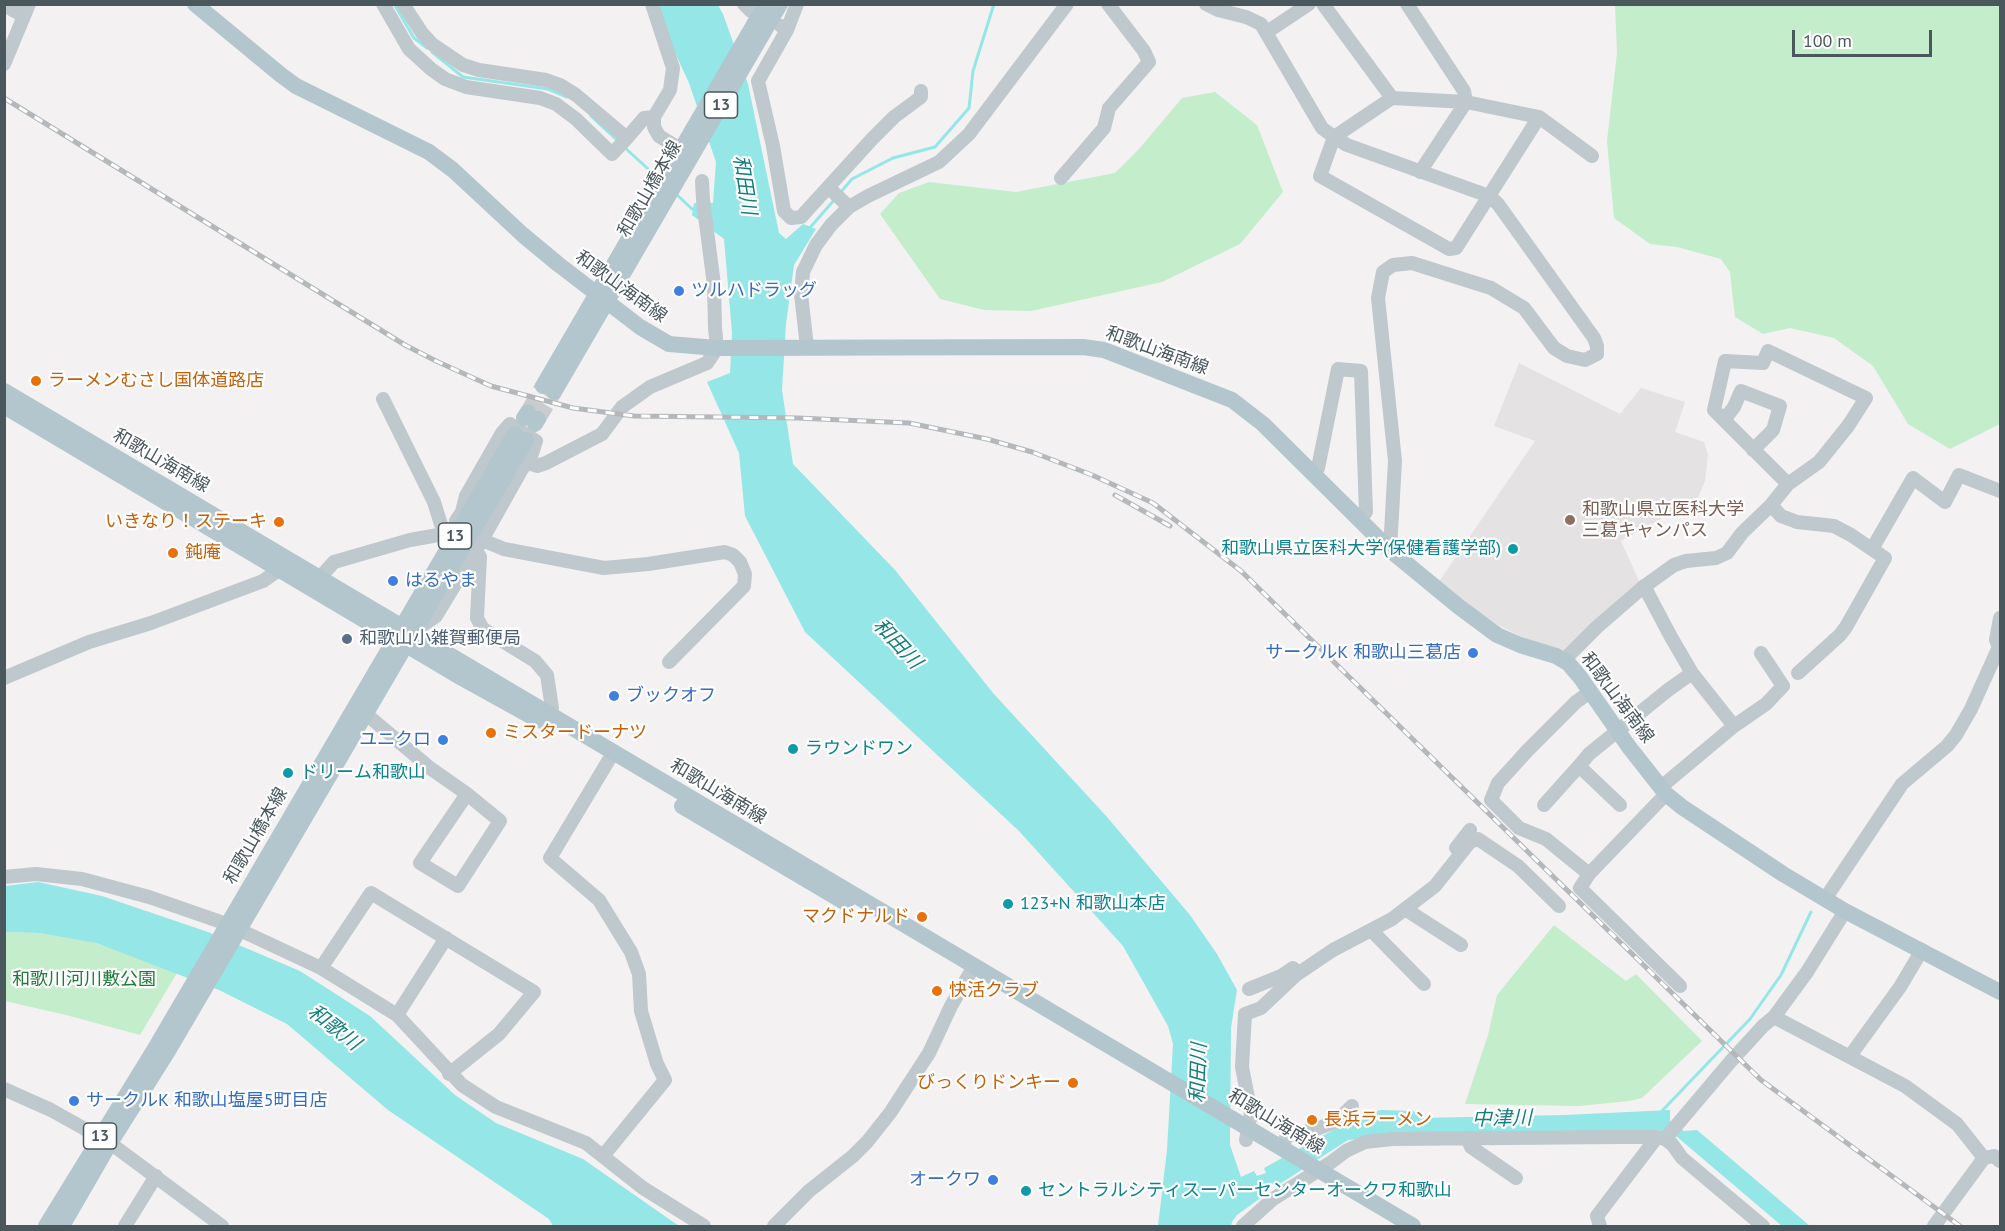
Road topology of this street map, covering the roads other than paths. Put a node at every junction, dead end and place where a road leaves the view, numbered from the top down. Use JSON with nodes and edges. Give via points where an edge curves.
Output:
{"nodes":[{"id":1,"x":195,"y":4,"type":"edge"},
{"id":2,"x":383,"y":4,"type":"edge"},
{"id":3,"x":403,"y":4,"type":"edge"},
{"id":4,"x":652,"y":4,"type":"edge"},
{"id":5,"x":780,"y":4,"type":"edge"},
{"id":6,"x":797,"y":4,"type":"edge"},
{"id":7,"x":1067,"y":4,"type":"edge"},
{"id":8,"x":1108,"y":4,"type":"edge"},
{"id":9,"x":1206,"y":4,"type":"edge"},
{"id":10,"x":1309,"y":4,"type":"edge"},
{"id":11,"x":1323,"y":4,"type":"edge"},
{"id":12,"x":1407,"y":4,"type":"edge"},
{"id":13,"x":4,"y":5,"type":"edge"},
{"id":14,"x":754,"y":7,"type":"edge"},
{"id":15,"x":27,"y":10,"type":"edge"},
{"id":16,"x":1267,"y":32,"type":"junction"},
{"id":17,"x":746,"y":51,"type":"junction"},
{"id":18,"x":4,"y":64,"type":"edge"},
{"id":19,"x":921,"y":91,"type":"dead end"},
{"id":20,"x":1392,"y":98,"type":"junction"},
{"id":21,"x":1466,"y":102,"type":"junction"},
{"id":22,"x":654,"y":117,"type":"junction"},
{"id":23,"x":1539,"y":117,"type":"junction"},
{"id":24,"x":1334,"y":137,"type":"junction"},
{"id":25,"x":627,"y":138,"type":"junction"},
{"id":26,"x":689,"y":148,"type":"junction"},
{"id":27,"x":1592,"y":156,"type":"dead end"},
{"id":28,"x":1420,"y":172,"type":"junction"},
{"id":29,"x":1061,"y":178,"type":"dead end"},
{"id":30,"x":702,"y":181,"type":"dead end"},
{"id":31,"x":1489,"y":196,"type":"junction"},
{"id":32,"x":838,"y":197,"type":"junction"},
{"id":33,"x":602,"y":298,"type":"junction"},
{"id":34,"x":800,"y":347,"type":"junction"},
{"id":35,"x":720,"y":348,"type":"junction"},
{"id":36,"x":548,"y":389,"type":"tunnel mouth"},
{"id":37,"x":4,"y":391,"type":"edge"},
{"id":38,"x":383,"y":399,"type":"dead end"},
{"id":39,"x":4,"y":406,"type":"edge"},
{"id":40,"x":1724,"y":420,"type":"junction"},
{"id":41,"x":520,"y":437,"type":"dead end"},
{"id":42,"x":1754,"y":450,"type":"junction"},
{"id":43,"x":529,"y":463,"type":"junction"},
{"id":44,"x":1313,"y":473,"type":"junction"},
{"id":45,"x":1788,"y":484,"type":"junction"},
{"id":46,"x":2001,"y":491,"type":"edge"},
{"id":47,"x":1771,"y":505,"type":"junction"},
{"id":48,"x":1360,"y":519,"type":"junction"},
{"id":49,"x":446,"y":535,"type":"junction"},
{"id":50,"x":479,"y":545,"type":"junction"},
{"id":51,"x":1390,"y":549,"type":"junction"},
{"id":52,"x":1872,"y":549,"type":"junction"},
{"id":53,"x":284,"y":563,"type":"junction"},
{"id":54,"x":313,"y":585,"type":"junction"},
{"id":55,"x":1644,"y":586,"type":"junction"},
{"id":56,"x":2001,"y":618,"type":"edge"},
{"id":57,"x":404,"y":635,"type":"junction"},
{"id":58,"x":1761,"y":652,"type":"dead end"},
{"id":59,"x":1564,"y":660,"type":"junction"},
{"id":60,"x":669,"y":662,"type":"dead end"},
{"id":61,"x":1692,"y":673,"type":"junction"},
{"id":62,"x":1798,"y":673,"type":"dead end"},
{"id":63,"x":4,"y":678,"type":"edge"},
{"id":64,"x":1590,"y":692,"type":"junction"},
{"id":65,"x":366,"y":714,"type":"junction"},
{"id":66,"x":546,"y":718,"type":"junction"},
{"id":67,"x":1734,"y":726,"type":"junction"},
{"id":68,"x":1617,"y":732,"type":"junction"},
{"id":69,"x":610,"y":757,"type":"junction"},
{"id":70,"x":1579,"y":766,"type":"junction"},
{"id":71,"x":1663,"y":791,"type":"junction"},
{"id":72,"x":467,"y":794,"type":"junction"},
{"id":73,"x":1544,"y":805,"type":"dead end"},
{"id":74,"x":1620,"y":805,"type":"dead end"},
{"id":75,"x":1470,"y":830,"type":"dead end"},
{"id":76,"x":1588,"y":874,"type":"junction"},
{"id":77,"x":4,"y":877,"type":"edge"},
{"id":78,"x":1825,"y":899,"type":"junction"},
{"id":79,"x":1559,"y":906,"type":"dead end"},
{"id":80,"x":1405,"y":909,"type":"junction"},
{"id":81,"x":1845,"y":911,"type":"junction"},
{"id":82,"x":231,"y":930,"type":"junction"},
{"id":83,"x":1371,"y":930,"type":"junction"},
{"id":84,"x":446,"y":938,"type":"junction"},
{"id":85,"x":1461,"y":945,"type":"dead end"},
{"id":86,"x":1922,"y":950,"type":"junction"},
{"id":87,"x":321,"y":968,"type":"junction"},
{"id":88,"x":971,"y":971,"type":"junction"},
{"id":89,"x":1424,"y":984,"type":"dead end"},
{"id":90,"x":1680,"y":986,"type":"dead end"},
{"id":91,"x":1249,"y":988,"type":"dead end"},
{"id":92,"x":2001,"y":992,"type":"edge"},
{"id":93,"x":397,"y":1015,"type":"junction"},
{"id":94,"x":1774,"y":1017,"type":"junction"},
{"id":95,"x":1850,"y":1056,"type":"junction"},
{"id":96,"x":449,"y":1074,"type":"junction"},
{"id":97,"x":4,"y":1089,"type":"edge"},
{"id":98,"x":1352,"y":1106,"type":"dead end"},
{"id":99,"x":1243,"y":1131,"type":"junction"},
{"id":100,"x":1663,"y":1137,"type":"junction"},
{"id":101,"x":1467,"y":1138,"type":"junction"},
{"id":102,"x":105,"y":1140,"type":"junction"},
{"id":103,"x":1277,"y":1150,"type":"junction"},
{"id":104,"x":603,"y":1156,"type":"junction"},
{"id":105,"x":1984,"y":1158,"type":"junction"},
{"id":106,"x":2001,"y":1161,"type":"edge"},
{"id":107,"x":1310,"y":1172,"type":"junction"},
{"id":108,"x":156,"y":1176,"type":"junction"},
{"id":109,"x":1516,"y":1178,"type":"dead end"},
{"id":110,"x":46,"y":1227,"type":"edge"},
{"id":111,"x":62,"y":1227,"type":"edge"},
{"id":112,"x":125,"y":1227,"type":"edge"},
{"id":113,"x":222,"y":1227,"type":"edge"},
{"id":114,"x":704,"y":1227,"type":"edge"},
{"id":115,"x":774,"y":1227,"type":"edge"},
{"id":116,"x":1243,"y":1227,"type":"edge"},
{"id":117,"x":1392,"y":1227,"type":"edge"},
{"id":118,"x":1413,"y":1227,"type":"edge"},
{"id":119,"x":1600,"y":1227,"type":"edge"},
{"id":120,"x":1763,"y":1227,"type":"edge"},
{"id":121,"x":1934,"y":1227,"type":"edge"}],
"edges":[{"from":1,"to":33,"type":"main road","name":"和歌山海南線","via":[[296,86],[429,152]]},
{"from":2,"to":25,"type":"street","via":[[409,49],[445,80],[556,104],[612,154]]},
{"from":3,"to":25,"type":"street","via":[[432,44],[464,65],[560,86]]},
{"from":4,"to":22,"type":"street","via":[[673,68],[670,90]]},
{"from":5,"to":17,"type":"main road","name":"和歌山橋本線","number":"13"},
{"from":6,"to":32,"type":"street","via":[[758,81],[784,211],[791,218],[801,217]]},
{"from":7,"to":32,"type":"street","via":[[969,134],[939,162],[868,196]]},
{"from":8,"to":29,"type":"street","via":[[1149,62],[1108,108],[1104,128]]},
{"from":9,"to":16,"type":"street","via":[[1246,16]]},
{"from":10,"to":16,"type":"street"},
{"from":11,"to":20,"type":"street"},
{"from":12,"to":21,"type":"street","via":[[1464,91]]},
{"from":13,"to":15,"type":"street"},
{"from":14,"to":17,"type":"main road","name":"和歌山橋本線","number":"13"},
{"from":15,"to":18,"type":"street"},
{"from":16,"to":24,"type":"street","via":[[1322,128]]},
{"from":17,"to":26,"type":"main road","name":"和歌山橋本線","number":"13"},
{"from":19,"to":32,"type":"street","via":[[921,97],[894,117]]},
{"from":20,"to":21,"type":"street"},
{"from":20,"to":24,"type":"street"},
{"from":21,"to":23,"type":"street"},
{"from":21,"to":28,"type":"street"},
{"from":22,"to":25,"type":"street","via":[[644,118]]},
{"from":22,"to":26,"type":"street","via":[[659,136]]},
{"from":23,"to":27,"type":"street"},
{"from":23,"to":31,"type":"street"},
{"from":24,"to":28,"type":"street"},
{"from":24,"to":31,"type":"street","via":[[1320,176],[1449,249],[1456,248]]},
{"from":26,"to":33,"type":"main road","name":"和歌山橋本線","number":"13"},
{"from":28,"to":31,"type":"street"},
{"from":30,"to":35,"type":"street","via":[[714,285],[714,328]]},
{"from":31,"to":51,"type":"street","via":[[1594,338],[1597,354],[1585,360],[1554,348],[1524,308],[1491,288],[1412,263],[1393,265],[1383,272],[1378,298],[1395,461]]},
{"from":32,"to":34,"type":"street","via":[[831,225],[803,272]]},
{"from":33,"to":35,"type":"main road","name":"和歌山海南線","via":[[669,344]]},
{"from":33,"to":36,"type":"main road","name":"和歌山橋本線","number":"13"},
{"from":34,"to":35,"type":"main road","name":"和歌山海南線"},
{"from":34,"to":44,"type":"main road","name":"和歌山海南線","via":[[1083,346],[1104,350],[1232,400]]},
{"from":35,"to":43,"type":"street","via":[[707,363],[650,387],[622,407],[602,434],[546,464]]},
{"from":37,"to":53,"type":"main road","name":"和歌山海南線"},
{"from":38,"to":49,"type":"street"},
{"from":39,"to":53,"type":"main road","name":"和歌山海南線"},
{"from":40,"to":42,"type":"street"},
{"from":40,"to":42,"type":"street","via":[[1741,391],[1780,406],[1773,430]]},
{"from":40,"to":45,"type":"street","via":[[1714,410],[1725,361],[1763,363],[1768,351],[1866,398],[1819,462]]},
{"from":41,"to":57,"type":"main road","name":"和歌山橋本線","number":"13"},
{"from":42,"to":45,"type":"street"},
{"from":43,"to":49,"type":"street","via":[[536,441],[510,424]]},
{"from":43,"to":50,"type":"street","via":[[523,467]]},
{"from":44,"to":48,"type":"main road","name":"和歌山海南線"},
{"from":44,"to":48,"type":"street","via":[[1318,468],[1338,369],[1362,371],[1366,512]]},
{"from":45,"to":47,"type":"street"},
{"from":46,"to":52,"type":"street","via":[[1959,475],[1945,502],[1913,478]]},
{"from":47,"to":52,"type":"street","via":[[1781,516],[1834,526]]},
{"from":47,"to":55,"type":"street","via":[[1727,553],[1674,565]]},
{"from":48,"to":51,"type":"main road","name":"和歌山海南線"},
{"from":49,"to":54,"type":"street","via":[[410,540],[334,562]]},
{"from":49,"to":57,"type":"street","via":[[405,607]]},
{"from":50,"to":57,"type":"street","via":[[436,616]]},
{"from":50,"to":60,"type":"street","via":[[604,568],[725,552],[732,555],[745,574],[744,586]]},
{"from":50,"to":66,"type":"street","via":[[477,618],[483,629],[535,661],[547,675],[552,708]]},
{"from":51,"to":59,"type":"main road","name":"和歌山海南線","via":[[1497,635]]},
{"from":52,"to":62,"type":"street","via":[[1885,558],[1846,627]]},
{"from":53,"to":54,"type":"main road","name":"和歌山海南線"},
{"from":53,"to":63,"type":"street","via":[[262,580],[151,623],[89,642]]},
{"from":54,"to":57,"type":"main road","name":"和歌山海南線"},
{"from":55,"to":59,"type":"street"},
{"from":55,"to":61,"type":"street"},
{"from":56,"to":78,"type":"street","via":[[1996,640],[1999,647],[1956,735],[1902,784]]},
{"from":57,"to":65,"type":"main road","name":"和歌山橋本線","number":"13"},
{"from":57,"to":66,"type":"main road","name":"和歌山海南線"},
{"from":57,"to":82,"type":"main road","name":"和歌山橋本線","number":"13"},
{"from":58,"to":67,"type":"street","via":[[1783,686],[1766,704]]},
{"from":59,"to":64,"type":"main road","name":"和歌山海南線"},
{"from":61,"to":67,"type":"street"},
{"from":61,"to":68,"type":"street"},
{"from":64,"to":68,"type":"main road","name":"和歌山海南線"},
{"from":64,"to":76,"type":"street","via":[[1527,751],[1498,783],[1491,800],[1519,828],[1546,839]]},
{"from":65,"to":72,"type":"street"},
{"from":65,"to":82,"type":"main road","name":"和歌山橋本線","number":"13"},
{"from":66,"to":69,"type":"main road","name":"和歌山海南線"},
{"from":67,"to":71,"type":"street"},
{"from":68,"to":70,"type":"street"},
{"from":68,"to":71,"type":"main road","name":"和歌山海南線"},
{"from":69,"to":88,"type":"main road","name":"和歌山海南線"},
{"from":69,"to":104,"type":"street","via":[[550,858],[600,900],[631,952],[639,974],[641,1011],[665,1080]]},
{"from":70,"to":73,"type":"street"},
{"from":70,"to":74,"type":"street"},
{"from":71,"to":76,"type":"street"},
{"from":71,"to":78,"type":"main road","name":"和歌山海南線","via":[[1708,826]]},
{"from":72,"to":72,"type":"street","via":[[420,863],[458,886],[500,821]]},
{"from":75,"to":91,"type":"street","via":[[1426,885],[1397,906],[1319,948],[1281,976]]},
{"from":76,"to":90,"type":"street","via":[[1580,888]]},
{"from":77,"to":82,"type":"street","via":[[36,874],[82,879],[149,897]]},
{"from":78,"to":81,"type":"main road","name":"和歌山海南線"},
{"from":79,"to":80,"type":"street","via":[[1518,867],[1478,840],[1470,842],[1435,886]]},
{"from":80,"to":83,"type":"street"},
{"from":80,"to":85,"type":"street"},
{"from":81,"to":86,"type":"main road","name":"和歌山海南線"},
{"from":81,"to":94,"type":"street"},
{"from":82,"to":87,"type":"street"},
{"from":82,"to":102,"type":"main road","name":"和歌山橋本線","number":"13"},
{"from":83,"to":89,"type":"street"},
{"from":83,"to":99,"type":"street","via":[[1296,975],[1262,1008],[1245,1014],[1242,1067],[1251,1113]]},
{"from":84,"to":87,"type":"street","via":[[371,893]]},
{"from":84,"to":93,"type":"street"},
{"from":84,"to":96,"type":"street","via":[[534,992],[499,1034]]},
{"from":86,"to":92,"type":"main road","name":"和歌山海南線"},
{"from":86,"to":95,"type":"street"},
{"from":87,"to":93,"type":"street"},
{"from":88,"to":99,"type":"main road","name":"和歌山海南線"},
{"from":88,"to":115,"type":"street","via":[[929,1053],[890,1113],[860,1149],[809,1191]]},
{"from":93,"to":96,"type":"street"},
{"from":94,"to":95,"type":"street"},
{"from":94,"to":100,"type":"street"},
{"from":95,"to":105,"type":"street","via":[[1905,1086],[1957,1124]]},
{"from":96,"to":104,"type":"street","via":[[496,1107],[586,1143]]},
{"from":97,"to":102,"type":"street"},
{"from":98,"to":103,"type":"street","via":[[1337,1121],[1288,1135]]},
{"from":99,"to":103,"type":"main road","name":"和歌山海南線"},
{"from":100,"to":101,"type":"street"},
{"from":100,"to":119,"type":"street","via":[[1597,1216]]},
{"from":100,"to":120,"type":"street"},
{"from":101,"to":107,"type":"street","via":[[1365,1142]]},
{"from":101,"to":109,"type":"street","via":[[1471,1147]]},
{"from":102,"to":108,"type":"street"},
{"from":102,"to":110,"type":"main road","name":"和歌山橋本線","number":"13"},
{"from":102,"to":111,"type":"main road","name":"和歌山橋本線","number":"13"},
{"from":103,"to":107,"type":"main road","name":"和歌山海南線"},
{"from":104,"to":114,"type":"street","via":[[643,1188]]},
{"from":105,"to":106,"type":"street","via":[[1994,1156]]},
{"from":105,"to":121,"type":"street"},
{"from":107,"to":116,"type":"street"},
{"from":107,"to":117,"type":"main road","name":"和歌山海南線"},
{"from":107,"to":118,"type":"main road","name":"和歌山海南線"},
{"from":108,"to":112,"type":"street"},
{"from":108,"to":113,"type":"street"}]}
